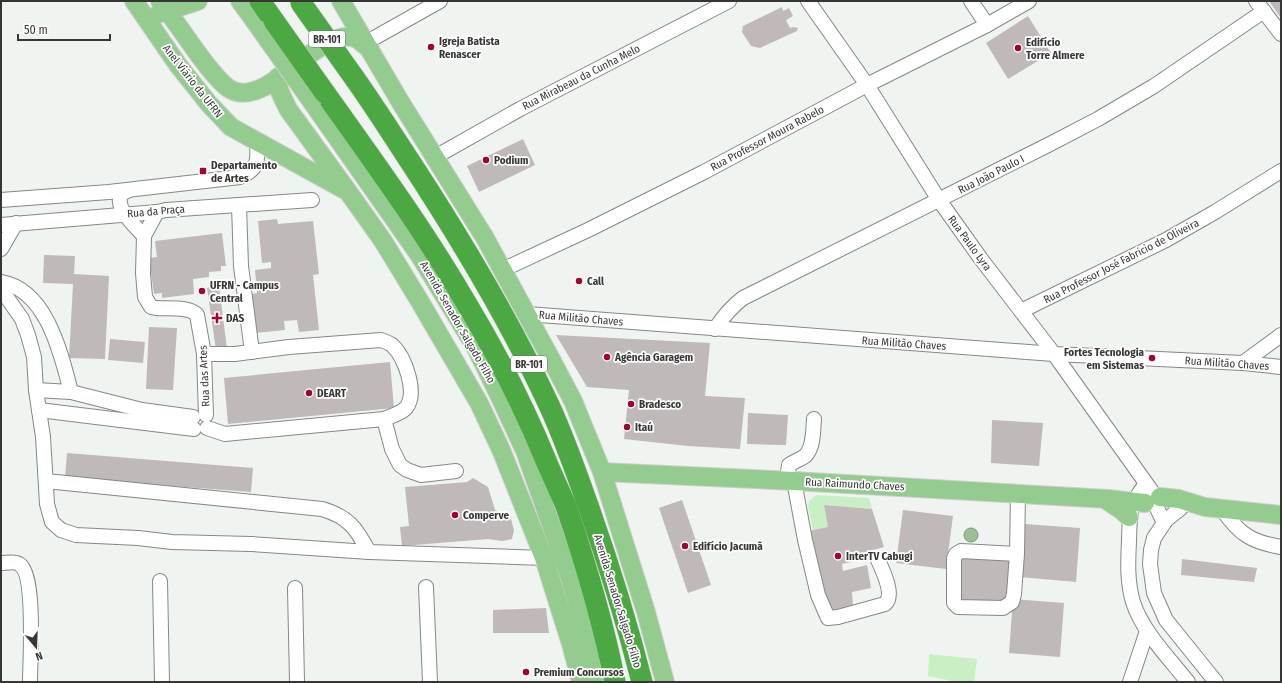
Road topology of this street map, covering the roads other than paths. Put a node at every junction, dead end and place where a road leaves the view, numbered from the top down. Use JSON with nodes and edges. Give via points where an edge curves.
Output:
{"nodes":[{"id":1,"x":134,"y":1,"type":"edge"},
{"id":2,"x":198,"y":1,"type":"edge"},
{"id":3,"x":240,"y":1,"type":"edge"},
{"id":4,"x":260,"y":1,"type":"edge"},
{"id":5,"x":341,"y":1,"type":"edge"},
{"id":6,"x":440,"y":1,"type":"edge"},
{"id":7,"x":729,"y":1,"type":"edge"},
{"id":8,"x":808,"y":1,"type":"edge"},
{"id":9,"x":971,"y":1,"type":"edge"},
{"id":10,"x":1029,"y":1,"type":"edge"},
{"id":11,"x":300,"y":2,"type":"edge"},
{"id":12,"x":164,"y":6,"type":"edge"},
{"id":13,"x":1260,"y":6,"type":"edge"},
{"id":14,"x":146,"y":17,"type":"junction"},
{"id":15,"x":987,"y":25,"type":"junction"},
{"id":16,"x":267,"y":26,"type":"junction"},
{"id":17,"x":1281,"y":34,"type":"edge"},
{"id":18,"x":369,"y":46,"type":"junction"},
{"id":19,"x":280,"y":76,"type":"junction"},
{"id":20,"x":867,"y":85,"type":"junction"},
{"id":21,"x":319,"y":98,"type":"junction"},
{"id":22,"x":257,"y":141,"type":"junction"},
{"id":23,"x":434,"y":157,"type":"junction"},
{"id":24,"x":1281,"y":170,"type":"edge"},
{"id":25,"x":164,"y":186,"type":"junction"},
{"id":26,"x":129,"y":190,"type":"junction"},
{"id":27,"x":349,"y":193,"type":"junction"},
{"id":28,"x":1,"y":200,"type":"edge"},
{"id":29,"x":312,"y":200,"type":"dead end"},
{"id":30,"x":940,"y":200,"type":"junction"},
{"id":31,"x":239,"y":205,"type":"junction"},
{"id":32,"x":162,"y":211,"type":"junction"},
{"id":33,"x":125,"y":214,"type":"junction"},
{"id":34,"x":16,"y":223,"type":"junction"},
{"id":35,"x":1,"y":225,"type":"edge"},
{"id":36,"x":144,"y":236,"type":"junction"},
{"id":37,"x":1,"y":249,"type":"edge"},
{"id":38,"x":502,"y":270,"type":"junction"},
{"id":39,"x":1,"y":282,"type":"edge"},
{"id":40,"x":3,"y":293,"type":"edge"},
{"id":41,"x":1021,"y":311,"type":"junction"},
{"id":42,"x":527,"y":314,"type":"junction"},
{"id":43,"x":715,"y":329,"type":"junction"},
{"id":44,"x":1281,"y":335,"type":"edge"},
{"id":45,"x":252,"y":352,"type":"junction"},
{"id":46,"x":204,"y":354,"type":"junction"},
{"id":47,"x":1054,"y":354,"type":"junction"},
{"id":48,"x":1243,"y":363,"type":"junction"},
{"id":49,"x":1281,"y":367,"type":"edge"},
{"id":50,"x":36,"y":390,"type":"junction"},
{"id":51,"x":71,"y":392,"type":"junction"},
{"id":52,"x":39,"y":410,"type":"junction"},
{"id":53,"x":140,"y":416,"type":"junction"},
{"id":54,"x":384,"y":418,"type":"junction"},
{"id":55,"x":814,"y":418,"type":"dead end"},
{"id":56,"x":200,"y":422,"type":"junction"},
{"id":57,"x":456,"y":471,"type":"dead end"},
{"id":58,"x":602,"y":472,"type":"junction"},
{"id":59,"x":791,"y":480,"type":"junction"},
{"id":60,"x":46,"y":481,"type":"junction"},
{"id":61,"x":1018,"y":494,"type":"junction"},
{"id":62,"x":1147,"y":500,"type":"junction"},
{"id":63,"x":1214,"y":508,"type":"junction"},
{"id":64,"x":1281,"y":515,"type":"edge"},
{"id":65,"x":1281,"y":547,"type":"edge"},
{"id":66,"x":369,"y":552,"type":"junction"},
{"id":67,"x":1017,"y":554,"type":"junction"},
{"id":68,"x":544,"y":558,"type":"junction"},
{"id":69,"x":878,"y":560,"type":"dead end"},
{"id":70,"x":1,"y":563,"type":"edge"},
{"id":71,"x":160,"y":581,"type":"dead end"},
{"id":72,"x":426,"y":587,"type":"dead end"},
{"id":73,"x":295,"y":588,"type":"dead end"},
{"id":74,"x":1147,"y":631,"type":"junction"},
{"id":75,"x":30,"y":682,"type":"edge"},
{"id":76,"x":162,"y":682,"type":"edge"},
{"id":77,"x":297,"y":682,"type":"edge"},
{"id":78,"x":430,"y":682,"type":"edge"},
{"id":79,"x":582,"y":682,"type":"edge"},
{"id":80,"x":594,"y":682,"type":"edge"},
{"id":81,"x":615,"y":682,"type":"edge"},
{"id":82,"x":642,"y":682,"type":"edge"},
{"id":83,"x":665,"y":682,"type":"edge"},
{"id":84,"x":1130,"y":682,"type":"edge"},
{"id":85,"x":1188,"y":682,"type":"edge"},
{"id":86,"x":1216,"y":682,"type":"edge"}],
"edges":[{"from":1,"to":14,"type":"main road","name":"Anel Viário da UFRN"},
{"from":2,"to":12,"type":"main road"},
{"from":3,"to":16,"type":"main road","name":"Avenida Senador Salgado Filho"},
{"from":4,"to":16,"type":"highway","name":"Avenida Senador Salgado Filho","number":"BR-101"},
{"from":5,"to":18,"type":"main road","name":"Avenida Senador Salgado Filho"},
{"from":6,"to":18,"type":"street"},
{"from":7,"to":23,"type":"street","name":"Rua Mirabeau da Cunha Melo","via":[[520,108]]},
{"from":8,"to":20,"type":"street","name":"Rua Paulo Lyra"},
{"from":9,"to":15,"type":"street"},
{"from":10,"to":15,"type":"street","name":"Rua Professor Moura Rabelo"},
{"from":11,"to":82,"type":"highway","name":"Avenida Senador Salgado Filho","number":"BR-101","bridge":true,"via":[[369,99],[451,224],[497,302],[550,407],[609,565]]},
{"from":12,"to":14,"type":"main road"},
{"from":12,"to":19,"type":"main road","name":"Anel Viário da UFRN","via":[[211,71],[228,88],[236,92],[252,92]]},
{"from":13,"to":17,"type":"street"},
{"from":13,"to":30,"type":"street","name":"Rua João Paulo I","via":[[1154,86],[1098,119]]},
{"from":14,"to":22,"type":"main road","name":"Anel Viário da UFRN","via":[[178,65],[209,104],[231,127]]},
{"from":15,"to":20,"type":"street","name":"Rua Professor Moura Rabelo"},
{"from":16,"to":21,"type":"highway","name":"Avenida Senador Salgado Filho","number":"BR-101","bridge":true},
{"from":18,"to":19,"type":"main road","name":"Anel Viário da UFRN","via":[[355,38],[331,41]]},
{"from":18,"to":23,"type":"main road","name":"Avenida Senador Salgado Filho"},
{"from":19,"to":27,"type":"main road","via":[[279,90],[288,109]]},
{"from":20,"to":30,"type":"street","name":"Rua Paulo Lyra"},
{"from":20,"to":38,"type":"street","name":"Rua Professor Moura Rabelo","via":[[704,172]]},
{"from":21,"to":80,"type":"main road","name":"Avenida Senador Salgado Filho","via":[[476,348],[499,395],[525,451],[570,578],[586,634]]},
{"from":21,"to":81,"type":"highway","name":"Avenida Senador Salgado Filho","number":"BR-101","via":[[424,234],[468,305],[514,391],[536,435],[565,505],[604,629]]},
{"from":22,"to":25,"type":"street","via":[[256,166],[240,177]]},
{"from":22,"to":27,"type":"main road","name":"Anel Viário da UFRN"},
{"from":23,"to":38,"type":"main road","name":"Avenida Senador Salgado Filho"},
{"from":24,"to":41,"type":"street","name":"Rua Professor José Fabricio de Oliveira","via":[[1166,240]]},
{"from":25,"to":26,"type":"street"},
{"from":25,"to":32,"type":"street","name":"Rua das Artes","via":[[176,193],[177,200],[174,206]]},
{"from":26,"to":28,"type":"street"},
{"from":26,"to":33,"type":"street","via":[[120,197],[120,205]]},
{"from":27,"to":68,"type":"main road","via":[[419,300],[479,403],[502,452]]},
{"from":29,"to":31,"type":"street","name":"Rua da Praça"},
{"from":30,"to":41,"type":"street","name":"Rua Paulo Lyra"},
{"from":30,"to":43,"type":"street","name":"Rua João Paulo I","via":[[743,298],[729,310]]},
{"from":31,"to":32,"type":"street","name":"Rua da Praça"},
{"from":31,"to":45,"type":"street","via":[[241,266]]},
{"from":32,"to":33,"type":"street","name":"Rua da Praça"},
{"from":32,"to":36,"type":"street","name":"Rua das Artes"},
{"from":33,"to":34,"type":"street","name":"Rua da Praça"},
{"from":33,"to":36,"type":"street"},
{"from":34,"to":35,"type":"street","name":"Rua da Praça"},
{"from":34,"to":37,"type":"street"},
{"from":36,"to":46,"type":"street","name":"Rua das Artes","via":[[143,273],[146,300],[151,307],[188,309],[195,312]]},
{"from":38,"to":42,"type":"main road","name":"Avenida Senador Salgado Filho"},
{"from":39,"to":51,"type":"street","via":[[21,289],[39,308],[59,352]]},
{"from":40,"to":50,"type":"street","via":[[22,319],[28,335],[34,357]]},
{"from":41,"to":47,"type":"street","name":"Rua Paulo Lyra"},
{"from":42,"to":43,"type":"street","name":"Rua Militão Chaves"},
{"from":42,"to":58,"type":"main road","name":"Avenida Senador Salgado Filho","via":[[573,401]]},
{"from":43,"to":47,"type":"street","name":"Rua Militão Chaves"},
{"from":44,"to":48,"type":"street"},
{"from":45,"to":46,"type":"street"},
{"from":45,"to":54,"type":"street","via":[[373,340],[392,344],[410,378],[411,393],[407,407],[400,413]]},
{"from":46,"to":56,"type":"street","name":"Rua das Artes"},
{"from":47,"to":48,"type":"street","name":"Rua Militão Chaves"},
{"from":47,"to":62,"type":"street","name":"Rua Paulo Lyra"},
{"from":48,"to":49,"type":"street","name":"Rua Militão Chaves"},
{"from":50,"to":51,"type":"street"},
{"from":50,"to":52,"type":"street"},
{"from":51,"to":53,"type":"street"},
{"from":52,"to":53,"type":"street"},
{"from":52,"to":60,"type":"street"},
{"from":53,"to":56,"type":"street"},
{"from":54,"to":56,"type":"street","via":[[225,434]]},
{"from":54,"to":57,"type":"street","via":[[392,449],[400,465],[406,470],[421,475]]},
{"from":55,"to":59,"type":"street","via":[[810,450],[789,466]]},
{"from":58,"to":59,"type":"main road","name":"Rua Raimundo Chaves"},
{"from":58,"to":83,"type":"main road","name":"Avenida Senador Salgado Filho"},
{"from":59,"to":61,"type":"main road","name":"Rua Raimundo Chaves"},
{"from":59,"to":69,"type":"street","via":[[818,595],[828,618],[888,602],[889,594]]},
{"from":60,"to":66,"type":"street","via":[[322,509],[334,512],[352,524]]},
{"from":60,"to":66,"type":"street","via":[[47,504],[52,522],[61,530],[76,535]]},
{"from":61,"to":62,"type":"main road","name":"Rua Raimundo Chaves","via":[[1106,499],[1121,510]]},
{"from":61,"to":67,"type":"street"},
{"from":62,"to":63,"type":"main road","via":[[1179,500]]},
{"from":62,"to":63,"type":"main road","via":[[1181,508]]},
{"from":62,"to":74,"type":"street","via":[[1129,580],[1133,603]]},
{"from":62,"to":86,"type":"street","via":[[1154,538],[1150,564],[1154,594],[1166,620]]},
{"from":63,"to":64,"type":"main road"},
{"from":63,"to":65,"type":"street","via":[[1245,535]]},
{"from":66,"to":68,"type":"street"},
{"from":67,"to":67,"type":"street","via":[[1012,602],[1003,608],[958,607],[954,603],[956,554],[961,551]]},
{"from":68,"to":79,"type":"main road"},
{"from":70,"to":75,"type":"street","via":[[20,564],[28,580],[31,603]]},
{"from":71,"to":76,"type":"street"},
{"from":72,"to":78,"type":"street"},
{"from":73,"to":77,"type":"street"},
{"from":74,"to":84,"type":"street"},
{"from":74,"to":85,"type":"street"}]}
